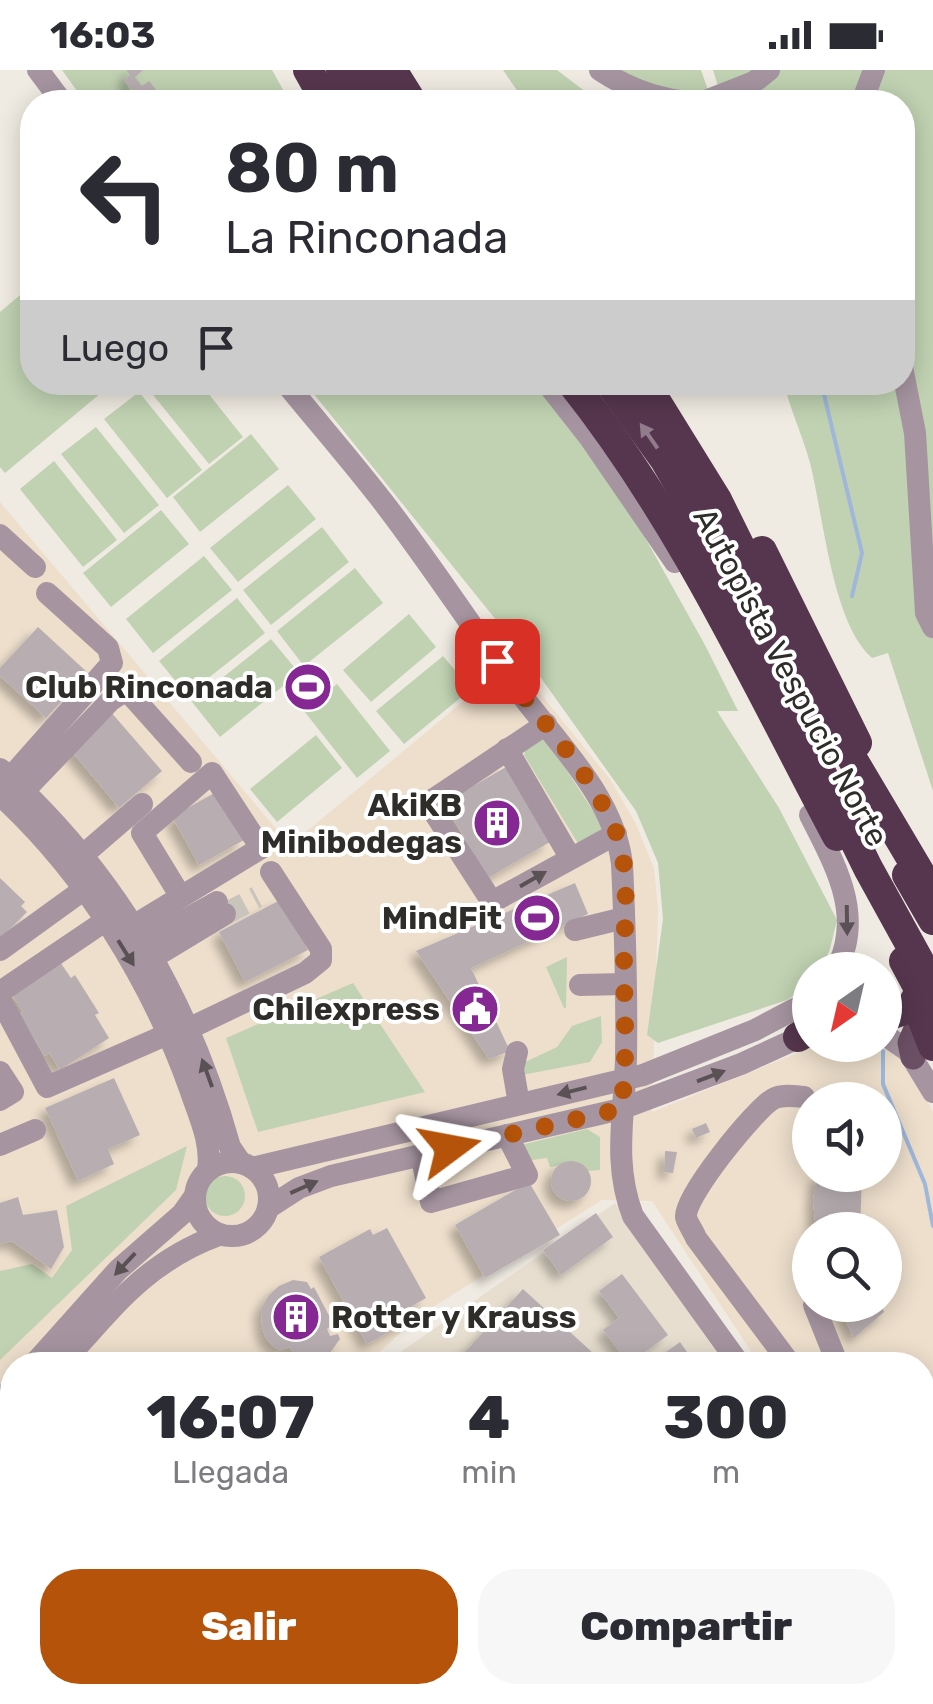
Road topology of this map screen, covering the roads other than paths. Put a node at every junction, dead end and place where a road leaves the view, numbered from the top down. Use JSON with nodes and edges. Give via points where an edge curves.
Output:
{"nodes":[{"id":1,"x":600,"y":70,"type":"edge"},
{"id":2,"x":769,"y":70,"type":"edge"},
{"id":3,"x":639,"y":90,"type":"edge"},
{"id":4,"x":734,"y":90,"type":"edge"},
{"id":5,"x":296,"y":395,"type":"edge"},
{"id":6,"x":556,"y":395,"type":"edge"},
{"id":7,"x":581,"y":395,"type":"edge"},
{"id":8,"x":618,"y":395,"type":"edge"},
{"id":9,"x":656,"y":395,"type":"edge"},
{"id":10,"x":658,"y":395,"type":"edge"},
{"id":11,"x":908,"y":395,"type":"edge"},
{"id":12,"x":684,"y":493,"type":"junction"},
{"id":13,"x":0,"y":534,"type":"edge"},
{"id":14,"x":35,"y":567,"type":"dead end"},
{"id":15,"x":46,"y":593,"type":"dead end"},
{"id":16,"x":933,"y":627,"type":"edge"},
{"id":17,"x":546,"y":724,"type":"junction"},
{"id":18,"x":507,"y":749,"type":"junction"},
{"id":19,"x":191,"y":762,"type":"dead end"},
{"id":20,"x":9,"y":783,"type":"edge"},
{"id":21,"x":142,"y":804,"type":"dead end"},
{"id":22,"x":898,"y":821,"type":"dead end"},
{"id":23,"x":616,"y":834,"type":"junction"},
{"id":24,"x":84,"y":854,"type":"junction"},
{"id":25,"x":570,"y":857,"type":"junction"},
{"id":26,"x":272,"y":872,"type":"dead end"},
{"id":27,"x":83,"y":890,"type":"junction"},
{"id":28,"x":933,"y":895,"type":"edge"},
{"id":29,"x":182,"y":897,"type":"junction"},
{"id":30,"x":221,"y":908,"type":"tunnel mouth"},
{"id":31,"x":624,"y":918,"type":"junction"},
{"id":32,"x":933,"y":920,"type":"edge"},
{"id":33,"x":105,"y":921,"type":"junction"},
{"id":34,"x":575,"y":930,"type":"dead end"},
{"id":35,"x":145,"y":941,"type":"junction"},
{"id":36,"x":0,"y":950,"type":"edge"},
{"id":37,"x":844,"y":952,"type":"edge"},
{"id":38,"x":624,"y":984,"type":"junction"},
{"id":39,"x":580,"y":985,"type":"dead end"},
{"id":40,"x":933,"y":986,"type":"edge"},
{"id":41,"x":0,"y":995,"type":"edge"},
{"id":42,"x":909,"y":1020,"type":"edge"},
{"id":43,"x":179,"y":1031,"type":"junction"},
{"id":44,"x":792,"y":1031,"type":"edge"},
{"id":45,"x":792,"y":1034,"type":"edge"},
{"id":46,"x":517,"y":1052,"type":"dead end"},
{"id":47,"x":0,"y":1072,"type":"edge"},
{"id":48,"x":625,"y":1079,"type":"junction"},
{"id":49,"x":933,"y":1092,"type":"edge"},
{"id":50,"x":792,"y":1097,"type":"edge"},
{"id":51,"x":0,"y":1100,"type":"edge"},
{"id":52,"x":518,"y":1104,"type":"junction"},
{"id":53,"x":621,"y":1109,"type":"junction"},
{"id":54,"x":35,"y":1130,"type":"dead end"},
{"id":55,"x":507,"y":1135,"type":"junction"},
{"id":56,"x":0,"y":1145,"type":"edge"},
{"id":57,"x":421,"y":1154,"type":"junction"},
{"id":58,"x":247,"y":1166,"type":"junction"},
{"id":59,"x":208,"y":1170,"type":"junction"},
{"id":60,"x":194,"y":1197,"type":"junction"},
{"id":61,"x":268,"y":1208,"type":"junction"},
{"id":62,"x":219,"y":1235,"type":"junction"},
{"id":63,"x":821,"y":1322,"type":"edge"},
{"id":64,"x":45,"y":1352,"type":"edge"},
{"id":65,"x":73,"y":1352,"type":"edge"},
{"id":66,"x":731,"y":1352,"type":"edge"},
{"id":67,"x":781,"y":1352,"type":"edge"},
{"id":68,"x":833,"y":1352,"type":"edge"}],
"edges":[{"from":1,"to":3,"type":"street"},
{"from":2,"to":4,"type":"street"},
{"from":5,"to":17,"type":"street"},
{"from":6,"to":37,"type":"street","one_way":true,"via":[[692,587],[734,663],[843,886],[849,917]]},
{"from":7,"to":42,"type":"highway","name":"Autopista Vespucio Norte","via":[[683,547],[896,946]]},
{"from":12,"to":8,"type":"highway","one_way":true},
{"from":9,"to":32,"type":"highway","name":"Autopista Vespucio Norte","via":[[717,500],[833,738]]},
{"from":10,"to":22,"type":"highway","via":[[706,456],[760,547]]},
{"from":11,"to":16,"type":"street","via":[[926,613]]},
{"from":12,"to":28,"type":"highway","bridge":true,"via":[[743,573]]},
{"from":12,"to":40,"type":"highway","bridge":true},
{"from":13,"to":14,"type":"street"},
{"from":15,"to":20,"type":"street","via":[[108,648],[112,664]]},
{"from":17,"to":18,"type":"street"},
{"from":17,"to":23,"type":"street"},
{"from":18,"to":25,"type":"street"},
{"from":18,"to":25,"type":"street","one_way":true,"via":[[428,803],[492,902]]},
{"from":19,"to":20,"type":"street","via":[[123,692]]},
{"from":20,"to":24,"type":"street"},
{"from":20,"to":27,"type":"street"},
{"from":21,"to":24,"type":"street"},
{"from":23,"to":25,"type":"street"},
{"from":23,"to":31,"type":"street"},
{"from":24,"to":35,"type":"street"},
{"from":26,"to":43,"type":"street","via":[[321,960]]},
{"from":27,"to":33,"type":"street"},
{"from":27,"to":36,"type":"street"},
{"from":29,"to":29,"type":"street","via":[[142,833],[212,774],[261,848]]},
{"from":29,"to":35,"type":"street"},
{"from":30,"to":35,"type":"street"},
{"from":31,"to":34,"type":"street"},
{"from":31,"to":38,"type":"street"},
{"from":33,"to":41,"type":"street"},
{"from":33,"to":43,"type":"street","one_way":true},
{"from":35,"to":43,"type":"street"},
{"from":38,"to":39,"type":"street"},
{"from":38,"to":48,"type":"street"},
{"from":41,"to":43,"type":"street","via":[[48,1087]]},
{"from":42,"to":49,"type":"street"},
{"from":58,"to":43,"type":"street","one_way":true,"via":[[230,1147],[207,1068]]},
{"from":43,"to":59,"type":"street","via":[[210,1153]]},
{"from":44,"to":48,"type":"street"},
{"from":53,"to":45,"type":"street","one_way":true,"via":[[741,1064]]},
{"from":46,"to":52,"type":"street"},
{"from":47,"to":51,"type":"street","via":[[13,1092]]},
{"from":48,"to":52,"type":"street","one_way":true},
{"from":48,"to":53,"type":"street"},
{"from":50,"to":67,"type":"street","via":[[774,1098],[758,1112],[704,1176],[686,1216]]},
{"from":52,"to":58,"type":"street"},
{"from":53,"to":55,"type":"street"},
{"from":53,"to":66,"type":"street","via":[[623,1190],[633,1216]]},
{"from":54,"to":56,"type":"street"},
{"from":55,"to":57,"type":"street"},
{"from":55,"to":57,"type":"street","via":[[527,1175],[431,1202]]},
{"from":61,"to":57,"type":"street","one_way":true,"via":[[318,1180]]},
{"from":58,"to":59,"type":"street","via":[[224,1163]]},
{"from":58,"to":61,"type":"street","via":[[266,1184]]},
{"from":59,"to":60,"type":"street"},
{"from":60,"to":62,"type":"street","via":[[200,1220]]},
{"from":60,"to":64,"type":"street","one_way":true},
{"from":61,"to":62,"type":"street","via":[[251,1232]]},
{"from":62,"to":65,"type":"street","via":[[150,1270]]},
{"from":63,"to":68,"type":"street"}]}
